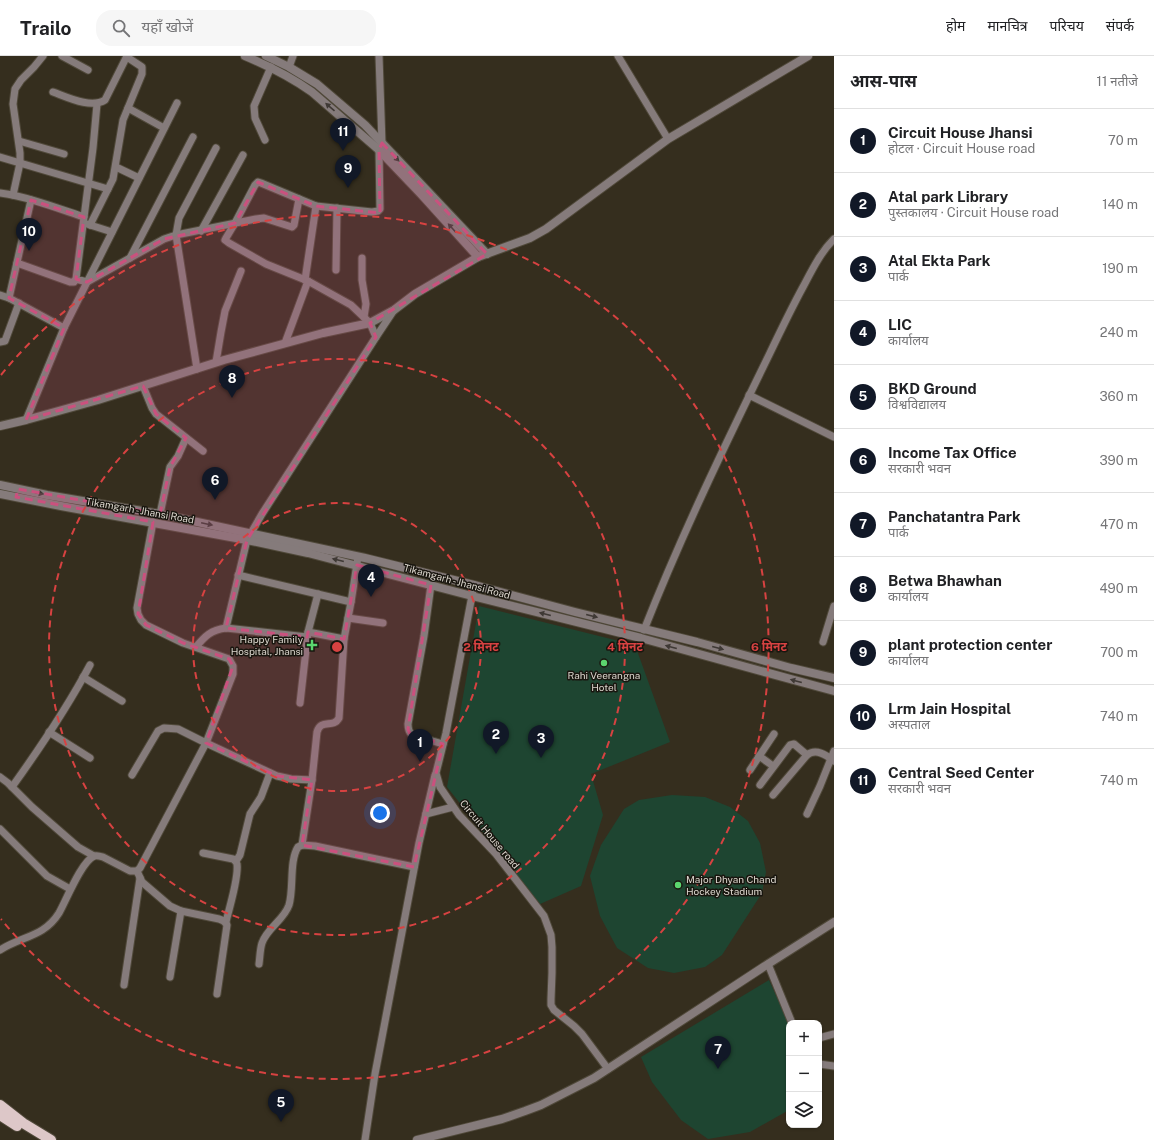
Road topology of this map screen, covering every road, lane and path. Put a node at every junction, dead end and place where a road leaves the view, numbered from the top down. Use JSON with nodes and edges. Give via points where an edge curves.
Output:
{"nodes":[{"id":1,"x":43,"y":56,"type":"edge"},
{"id":2,"x":62,"y":56,"type":"edge"},
{"id":3,"x":127,"y":56,"type":"edge"},
{"id":4,"x":245,"y":56,"type":"edge"},
{"id":5,"x":266,"y":56,"type":"edge"},
{"id":6,"x":293,"y":56,"type":"edge"},
{"id":7,"x":379,"y":56,"type":"edge"},
{"id":8,"x":618,"y":56,"type":"edge"},
{"id":9,"x":808,"y":56,"type":"edge"},
{"id":10,"x":271,"y":67,"type":"junction"},
{"id":11,"x":289,"y":67,"type":"junction"},
{"id":12,"x":88,"y":70,"type":"dead end"},
{"id":13,"x":53,"y":92,"type":"dead end"},
{"id":14,"x":177,"y":103,"type":"dead end"},
{"id":15,"x":97,"y":104,"type":"junction"},
{"id":16,"x":128,"y":108,"type":"junction"},
{"id":17,"x":164,"y":128,"type":"junction"},
{"id":18,"x":192,"y":137,"type":"dead end"},
{"id":19,"x":668,"y":139,"type":"junction"},
{"id":20,"x":265,"y":140,"type":"dead end"},
{"id":21,"x":19,"y":141,"type":"junction"},
{"id":22,"x":380,"y":147,"type":"junction"},
{"id":23,"x":216,"y":148,"type":"dead end"},
{"id":24,"x":64,"y":154,"type":"dead end"},
{"id":25,"x":243,"y":155,"type":"dead end"},
{"id":26,"x":0,"y":157,"type":"edge"},
{"id":27,"x":20,"y":163,"type":"junction"},
{"id":28,"x":116,"y":167,"type":"junction"},
{"id":29,"x":139,"y":178,"type":"junction"},
{"id":30,"x":89,"y":183,"type":"junction"},
{"id":31,"x":108,"y":188,"type":"junction"},
{"id":32,"x":0,"y":193,"type":"edge"},
{"id":33,"x":13,"y":195,"type":"junction"},
{"id":34,"x":299,"y":199,"type":"junction"},
{"id":35,"x":32,"y":200,"type":"junction"},
{"id":36,"x":316,"y":206,"type":"junction"},
{"id":37,"x":337,"y":208,"type":"junction"},
{"id":38,"x":86,"y":222,"type":"junction"},
{"id":39,"x":235,"y":223,"type":"junction"},
{"id":40,"x":201,"y":231,"type":"junction"},
{"id":41,"x":112,"y":232,"type":"junction"},
{"id":42,"x":176,"y":235,"type":"junction"},
{"id":43,"x":834,"y":239,"type":"edge"},
{"id":44,"x":487,"y":254,"type":"junction"},
{"id":45,"x":130,"y":258,"type":"junction"},
{"id":46,"x":362,"y":258,"type":"dead end"},
{"id":47,"x":478,"y":258,"type":"junction"},
{"id":48,"x":17,"y":263,"type":"junction"},
{"id":49,"x":336,"y":270,"type":"dead end"},
{"id":50,"x":242,"y":271,"type":"dead end"},
{"id":51,"x":76,"y":279,"type":"junction"},
{"id":52,"x":306,"y":281,"type":"junction"},
{"id":53,"x":87,"y":282,"type":"junction"},
{"id":54,"x":0,"y":296,"type":"edge"},
{"id":55,"x":9,"y":298,"type":"junction"},
{"id":56,"x":19,"y":303,"type":"junction"},
{"id":57,"x":394,"y":310,"type":"junction"},
{"id":58,"x":367,"y":320,"type":"junction"},
{"id":59,"x":64,"y":328,"type":"junction"},
{"id":60,"x":376,"y":337,"type":"junction"},
{"id":61,"x":0,"y":342,"type":"edge"},
{"id":62,"x":285,"y":344,"type":"junction"},
{"id":63,"x":216,"y":362,"type":"junction"},
{"id":64,"x":196,"y":368,"type":"junction"},
{"id":65,"x":143,"y":386,"type":"junction"},
{"id":66,"x":749,"y":395,"type":"junction"},
{"id":67,"x":26,"y":420,"type":"junction"},
{"id":68,"x":0,"y":426,"type":"edge"},
{"id":69,"x":834,"y":437,"type":"edge"},
{"id":70,"x":186,"y":438,"type":"junction"},
{"id":71,"x":203,"y":451,"type":"dead end"},
{"id":72,"x":0,"y":485,"type":"edge"},
{"id":73,"x":18,"y":489,"type":"junction"},
{"id":74,"x":0,"y":494,"type":"edge"},
{"id":75,"x":16,"y":497,"type":"junction"},
{"id":76,"x":138,"y":510,"type":"junction"},
{"id":77,"x":160,"y":514,"type":"junction"},
{"id":78,"x":137,"y":519,"type":"junction"},
{"id":79,"x":153,"y":522,"type":"junction"},
{"id":80,"x":249,"y":536,"type":"junction"},
{"id":81,"x":357,"y":561,"type":"junction"},
{"id":82,"x":238,"y":575,"type":"junction"},
{"id":83,"x":431,"y":585,"type":"junction"},
{"id":84,"x":474,"y":585,"type":"junction"},
{"id":85,"x":318,"y":594,"type":"junction"},
{"id":86,"x":472,"y":596,"type":"junction"},
{"id":87,"x":351,"y":602,"type":"junction"},
{"id":88,"x":834,"y":606,"type":"edge"},
{"id":89,"x":348,"y":618,"type":"junction"},
{"id":90,"x":383,"y":623,"type":"dead end"},
{"id":91,"x":226,"y":628,"type":"junction"},
{"id":92,"x":644,"y":630,"type":"junction"},
{"id":93,"x":308,"y":635,"type":"junction"},
{"id":94,"x":344,"y":639,"type":"junction"},
{"id":95,"x":697,"y":642,"type":"junction"},
{"id":96,"x":823,"y":642,"type":"dead end"},
{"id":97,"x":196,"y":647,"type":"junction"},
{"id":98,"x":694,"y":653,"type":"junction"},
{"id":99,"x":90,"y":665,"type":"dead end"},
{"id":100,"x":83,"y":677,"type":"junction"},
{"id":101,"x":834,"y":678,"type":"edge"},
{"id":102,"x":834,"y":691,"type":"edge"},
{"id":103,"x":122,"y":701,"type":"dead end"},
{"id":104,"x":300,"y":703,"type":"dead end"},
{"id":105,"x":49,"y":732,"type":"junction"},
{"id":106,"x":774,"y":734,"type":"dead end"},
{"id":107,"x":206,"y":743,"type":"junction"},
{"id":108,"x":443,"y":744,"type":"junction"},
{"id":109,"x":834,"y":751,"type":"edge"},
{"id":110,"x":807,"y":755,"type":"junction"},
{"id":111,"x":759,"y":756,"type":"junction"},
{"id":112,"x":90,"y":758,"type":"dead end"},
{"id":113,"x":832,"y":760,"type":"edge"},
{"id":114,"x":774,"y":766,"type":"junction"},
{"id":115,"x":750,"y":770,"type":"dead end"},
{"id":116,"x":270,"y":773,"type":"junction"},
{"id":117,"x":436,"y":773,"type":"junction"},
{"id":118,"x":132,"y":775,"type":"dead end"},
{"id":119,"x":0,"y":778,"type":"edge"},
{"id":120,"x":312,"y":780,"type":"junction"},
{"id":121,"x":760,"y":785,"type":"dead end"},
{"id":122,"x":12,"y":787,"type":"junction"},
{"id":123,"x":774,"y":795,"type":"dead end"},
{"id":124,"x":453,"y":807,"type":"junction"},
{"id":125,"x":426,"y":814,"type":"junction"},
{"id":126,"x":807,"y":814,"type":"dead end"},
{"id":127,"x":0,"y":829,"type":"edge"},
{"id":128,"x":302,"y":845,"type":"junction"},
{"id":129,"x":203,"y":853,"type":"dead end"},
{"id":130,"x":94,"y":856,"type":"junction"},
{"id":131,"x":236,"y":862,"type":"junction"},
{"id":132,"x":414,"y":867,"type":"junction"},
{"id":133,"x":138,"y":874,"type":"junction"},
{"id":134,"x":70,"y":889,"type":"junction"},
{"id":135,"x":181,"y":912,"type":"junction"},
{"id":136,"x":226,"y":922,"type":"junction"},
{"id":137,"x":833,"y":925,"type":"edge"},
{"id":138,"x":0,"y":950,"type":"edge"},
{"id":139,"x":259,"y":964,"type":"dead end"},
{"id":140,"x":768,"y":964,"type":"junction"},
{"id":141,"x":170,"y":977,"type":"dead end"},
{"id":142,"x":124,"y":985,"type":"dead end"},
{"id":143,"x":217,"y":994,"type":"dead end"},
{"id":144,"x":791,"y":1020,"type":"edge"},
{"id":145,"x":834,"y":1034,"type":"edge"},
{"id":146,"x":822,"y":1037,"type":"edge"},
{"id":147,"x":822,"y":1064,"type":"edge"},
{"id":148,"x":834,"y":1066,"type":"edge"},
{"id":149,"x":608,"y":1070,"type":"junction"},
{"id":150,"x":0,"y":1106,"type":"edge"},
{"id":151,"x":0,"y":1115,"type":"edge"},
{"id":152,"x":41,"y":1140,"type":"edge"},
{"id":153,"x":51,"y":1140,"type":"edge"},
{"id":154,"x":365,"y":1140,"type":"edge"},
{"id":155,"x":417,"y":1140,"type":"edge"}],
"edges":[{"from":1,"to":21,"type":"street","via":[[15,89],[13,104]]},
{"from":2,"to":12,"type":"street"},
{"from":3,"to":15,"type":"street","via":[[105,100]]},
{"from":3,"to":16,"type":"street","via":[[143,70]]},
{"from":4,"to":10,"type":"street"},
{"from":5,"to":11,"type":"street"},
{"from":6,"to":11,"type":"street"},
{"from":7,"to":22,"type":"street"},
{"from":8,"to":19,"type":"street"},
{"from":9,"to":19,"type":"street"},
{"from":10,"to":20,"type":"street","via":[[254,106],[255,118]]},
{"from":22,"to":10,"type":"street","one_way":true,"via":[[312,92]]},
{"from":11,"to":22,"type":"street","via":[[317,84],[365,125],[378,138]]},
{"from":13,"to":15,"type":"street","via":[[89,104]]},
{"from":14,"to":17,"type":"street"},
{"from":15,"to":30,"type":"street"},
{"from":16,"to":17,"type":"street"},
{"from":16,"to":28,"type":"street","via":[[120,130]]},
{"from":17,"to":29,"type":"street"},
{"from":18,"to":45,"type":"street"},
{"from":19,"to":44,"type":"street","via":[[546,229],[530,238]]},
{"from":21,"to":24,"type":"street"},
{"from":21,"to":27,"type":"street"},
{"from":22,"to":37,"type":"street","via":[[380,209],[372,212]]},
{"from":22,"to":44,"type":"street","one_way":true,"via":[[424,187]]},
{"from":47,"to":22,"type":"street","one_way":true},
{"from":23,"to":42,"type":"street","via":[[179,218]]},
{"from":25,"to":40,"type":"street"},
{"from":26,"to":27,"type":"street"},
{"from":27,"to":30,"type":"street"},
{"from":27,"to":33,"type":"street"},
{"from":28,"to":29,"type":"street"},
{"from":28,"to":31,"type":"street"},
{"from":29,"to":41,"type":"street"},
{"from":30,"to":31,"type":"street"},
{"from":30,"to":38,"type":"street"},
{"from":31,"to":38,"type":"street"},
{"from":32,"to":33,"type":"street"},
{"from":33,"to":35,"type":"street"},
{"from":34,"to":36,"type":"street"},
{"from":34,"to":39,"type":"street","via":[[292,227],[264,218]]},
{"from":34,"to":39,"type":"street","via":[[256,183]]},
{"from":35,"to":38,"type":"street"},
{"from":35,"to":48,"type":"street"},
{"from":36,"to":37,"type":"street"},
{"from":36,"to":52,"type":"street"},
{"from":37,"to":49,"type":"street"},
{"from":38,"to":41,"type":"street"},
{"from":38,"to":51,"type":"street"},
{"from":39,"to":40,"type":"street"},
{"from":39,"to":52,"type":"street","via":[[226,242],[266,264]]},
{"from":40,"to":42,"type":"street"},
{"from":41,"to":53,"type":"street"},
{"from":42,"to":45,"type":"street"},
{"from":42,"to":64,"type":"street"},
{"from":43,"to":66,"type":"street","via":[[817,260]]},
{"from":44,"to":47,"type":"street"},
{"from":45,"to":53,"type":"street"},
{"from":46,"to":58,"type":"street"},
{"from":47,"to":57,"type":"street","via":[[415,294]]},
{"from":48,"to":51,"type":"street","via":[[70,282]]},
{"from":48,"to":55,"type":"street"},
{"from":50,"to":63,"type":"street","via":[[225,311]]},
{"from":51,"to":53,"type":"street"},
{"from":52,"to":58,"type":"street","via":[[351,305]]},
{"from":52,"to":62,"type":"street"},
{"from":53,"to":59,"type":"street"},
{"from":54,"to":55,"type":"street"},
{"from":55,"to":56,"type":"street"},
{"from":56,"to":59,"type":"street"},
{"from":56,"to":61,"type":"street","via":[[5,341]]},
{"from":57,"to":58,"type":"street"},
{"from":57,"to":60,"type":"street"},
{"from":58,"to":60,"type":"street"},
{"from":58,"to":62,"type":"street"},
{"from":59,"to":67,"type":"street"},
{"from":60,"to":80,"type":"street"},
{"from":62,"to":63,"type":"street"},
{"from":63,"to":64,"type":"street"},
{"from":64,"to":65,"type":"street"},
{"from":65,"to":67,"type":"street"},
{"from":65,"to":70,"type":"street","via":[[156,414]]},
{"from":66,"to":69,"type":"street"},
{"from":66,"to":92,"type":"street","via":[[665,576]]},
{"from":67,"to":68,"type":"street"},
{"from":70,"to":71,"type":"street"},
{"from":70,"to":77,"type":"street","via":[[170,466]]},
{"from":72,"to":73,"type":"street","name":"Tikamgarh - Jhansi Road"},
{"from":73,"to":75,"type":"street"},
{"from":73,"to":76,"type":"street","name":"Tikamgarh - Jhansi Road","one_way":true},
{"from":74,"to":75,"type":"street","name":"Tikamgarh - Jhansi Road"},
{"from":75,"to":78,"type":"street","name":"Tikamgarh - Jhansi Road"},
{"from":76,"to":77,"type":"street","name":"Tikamgarh - Jhansi Road"},
{"from":76,"to":78,"type":"street"},
{"from":77,"to":80,"type":"street","name":"Tikamgarh - Jhansi Road","one_way":true},
{"from":78,"to":79,"type":"street","name":"Tikamgarh - Jhansi Road"},
{"from":79,"to":80,"type":"street","name":"Tikamgarh - Jhansi Road"},
{"from":79,"to":97,"type":"street","via":[[138,614],[146,625]]},
{"from":80,"to":81,"type":"street","name":"Tikamgarh - Jhansi Road","via":[[308,553]]},
{"from":80,"to":82,"type":"street"},
{"from":81,"to":83,"type":"street","name":"Tikamgarh - Jhansi Road"},
{"from":81,"to":84,"type":"street","name":"Tikamgarh - Jhansi Road"},
{"from":81,"to":87,"type":"street"},
{"from":82,"to":85,"type":"street"},
{"from":82,"to":91,"type":"street"},
{"from":83,"to":86,"type":"street","name":"Tikamgarh - Jhansi Road"},
{"from":83,"to":108,"type":"street","via":[[408,729],[412,735]]},
{"from":84,"to":86,"type":"street"},
{"from":84,"to":92,"type":"street","name":"Tikamgarh - Jhansi Road","one_way":true},
{"from":85,"to":87,"type":"street"},
{"from":85,"to":93,"type":"street"},
{"from":98,"to":86,"type":"street","name":"Tikamgarh - Jhansi Road","one_way":true},
{"from":86,"to":108,"type":"street"},
{"from":87,"to":89,"type":"street"},
{"from":88,"to":96,"type":"street"},
{"from":89,"to":90,"type":"street"},
{"from":89,"to":94,"type":"street"},
{"from":91,"to":93,"type":"street"},
{"from":91,"to":97,"type":"street","via":[[213,631]]},
{"from":92,"to":95,"type":"street","name":"Tikamgarh - Jhansi Road"},
{"from":93,"to":94,"type":"street"},
{"from":93,"to":104,"type":"street"},
{"from":94,"to":120,"type":"street","via":[[339,718],[334,723],[318,727]]},
{"from":95,"to":98,"type":"street"},
{"from":95,"to":101,"type":"street","name":"Tikamgarh - Jhansi Road","one_way":true},
{"from":97,"to":107,"type":"street","via":[[229,659],[233,666],[233,674]]},
{"from":102,"to":98,"type":"street","name":"Tikamgarh - Jhansi Road","one_way":true},
{"from":99,"to":100,"type":"street"},
{"from":100,"to":103,"type":"street"},
{"from":100,"to":105,"type":"street"},
{"from":105,"to":112,"type":"street"},
{"from":105,"to":122,"type":"street"},
{"from":106,"to":111,"type":"street"},
{"from":107,"to":116,"type":"street"},
{"from":107,"to":118,"type":"street","via":[[178,729],[164,728],[158,731]]},
{"from":107,"to":133,"type":"street"},
{"from":108,"to":117,"type":"street"},
{"from":109,"to":113,"type":"street"},
{"from":110,"to":113,"type":"street","via":[[816,751]]},
{"from":110,"to":114,"type":"street","via":[[792,744]]},
{"from":110,"to":123,"type":"street"},
{"from":111,"to":114,"type":"street"},
{"from":111,"to":115,"type":"street"},
{"from":113,"to":126,"type":"street"},
{"from":114,"to":121,"type":"street"},
{"from":116,"to":120,"type":"street","via":[[286,778]]},
{"from":116,"to":131,"type":"street","via":[[261,797],[250,814]]},
{"from":117,"to":124,"type":"street","name":"Circuit House road","via":[[440,787]]},
{"from":117,"to":125,"type":"street"},
{"from":119,"to":122,"type":"street"},
{"from":120,"to":128,"type":"street"},
{"from":122,"to":130,"type":"street","via":[[78,847]]},
{"from":124,"to":125,"type":"street"},
{"from":124,"to":149,"type":"street","name":"Circuit House road","via":[[496,854],[544,916],[551,935],[552,947],[551,1005],[582,1034]]},
{"from":125,"to":132,"type":"street"},
{"from":127,"to":134,"type":"street","via":[[47,876]]},
{"from":128,"to":132,"type":"street"},
{"from":128,"to":139,"type":"street","via":[[298,847],[294,856],[289,904],[262,942]]},
{"from":129,"to":131,"type":"street","via":[[233,859]]},
{"from":130,"to":133,"type":"street","via":[[103,857]]},
{"from":130,"to":134,"type":"street","via":[[86,863]]},
{"from":131,"to":136,"type":"street","via":[[236,880]]},
{"from":132,"to":154,"type":"street"},
{"from":133,"to":135,"type":"street","via":[[147,886]]},
{"from":133,"to":142,"type":"street"},
{"from":134,"to":138,"type":"street","via":[[51,924],[40,932]]},
{"from":135,"to":136,"type":"street"},
{"from":135,"to":141,"type":"street"},
{"from":136,"to":143,"type":"street"},
{"from":137,"to":140,"type":"street"},
{"from":140,"to":144,"type":"street"},
{"from":140,"to":149,"type":"street"},
{"from":145,"to":146,"type":"street"},
{"from":147,"to":148,"type":"street"},
{"from":149,"to":155,"type":"street","via":[[525,1111]]},
{"from":150,"to":153,"type":"main road"},
{"from":151,"to":152,"type":"main road"}]}
